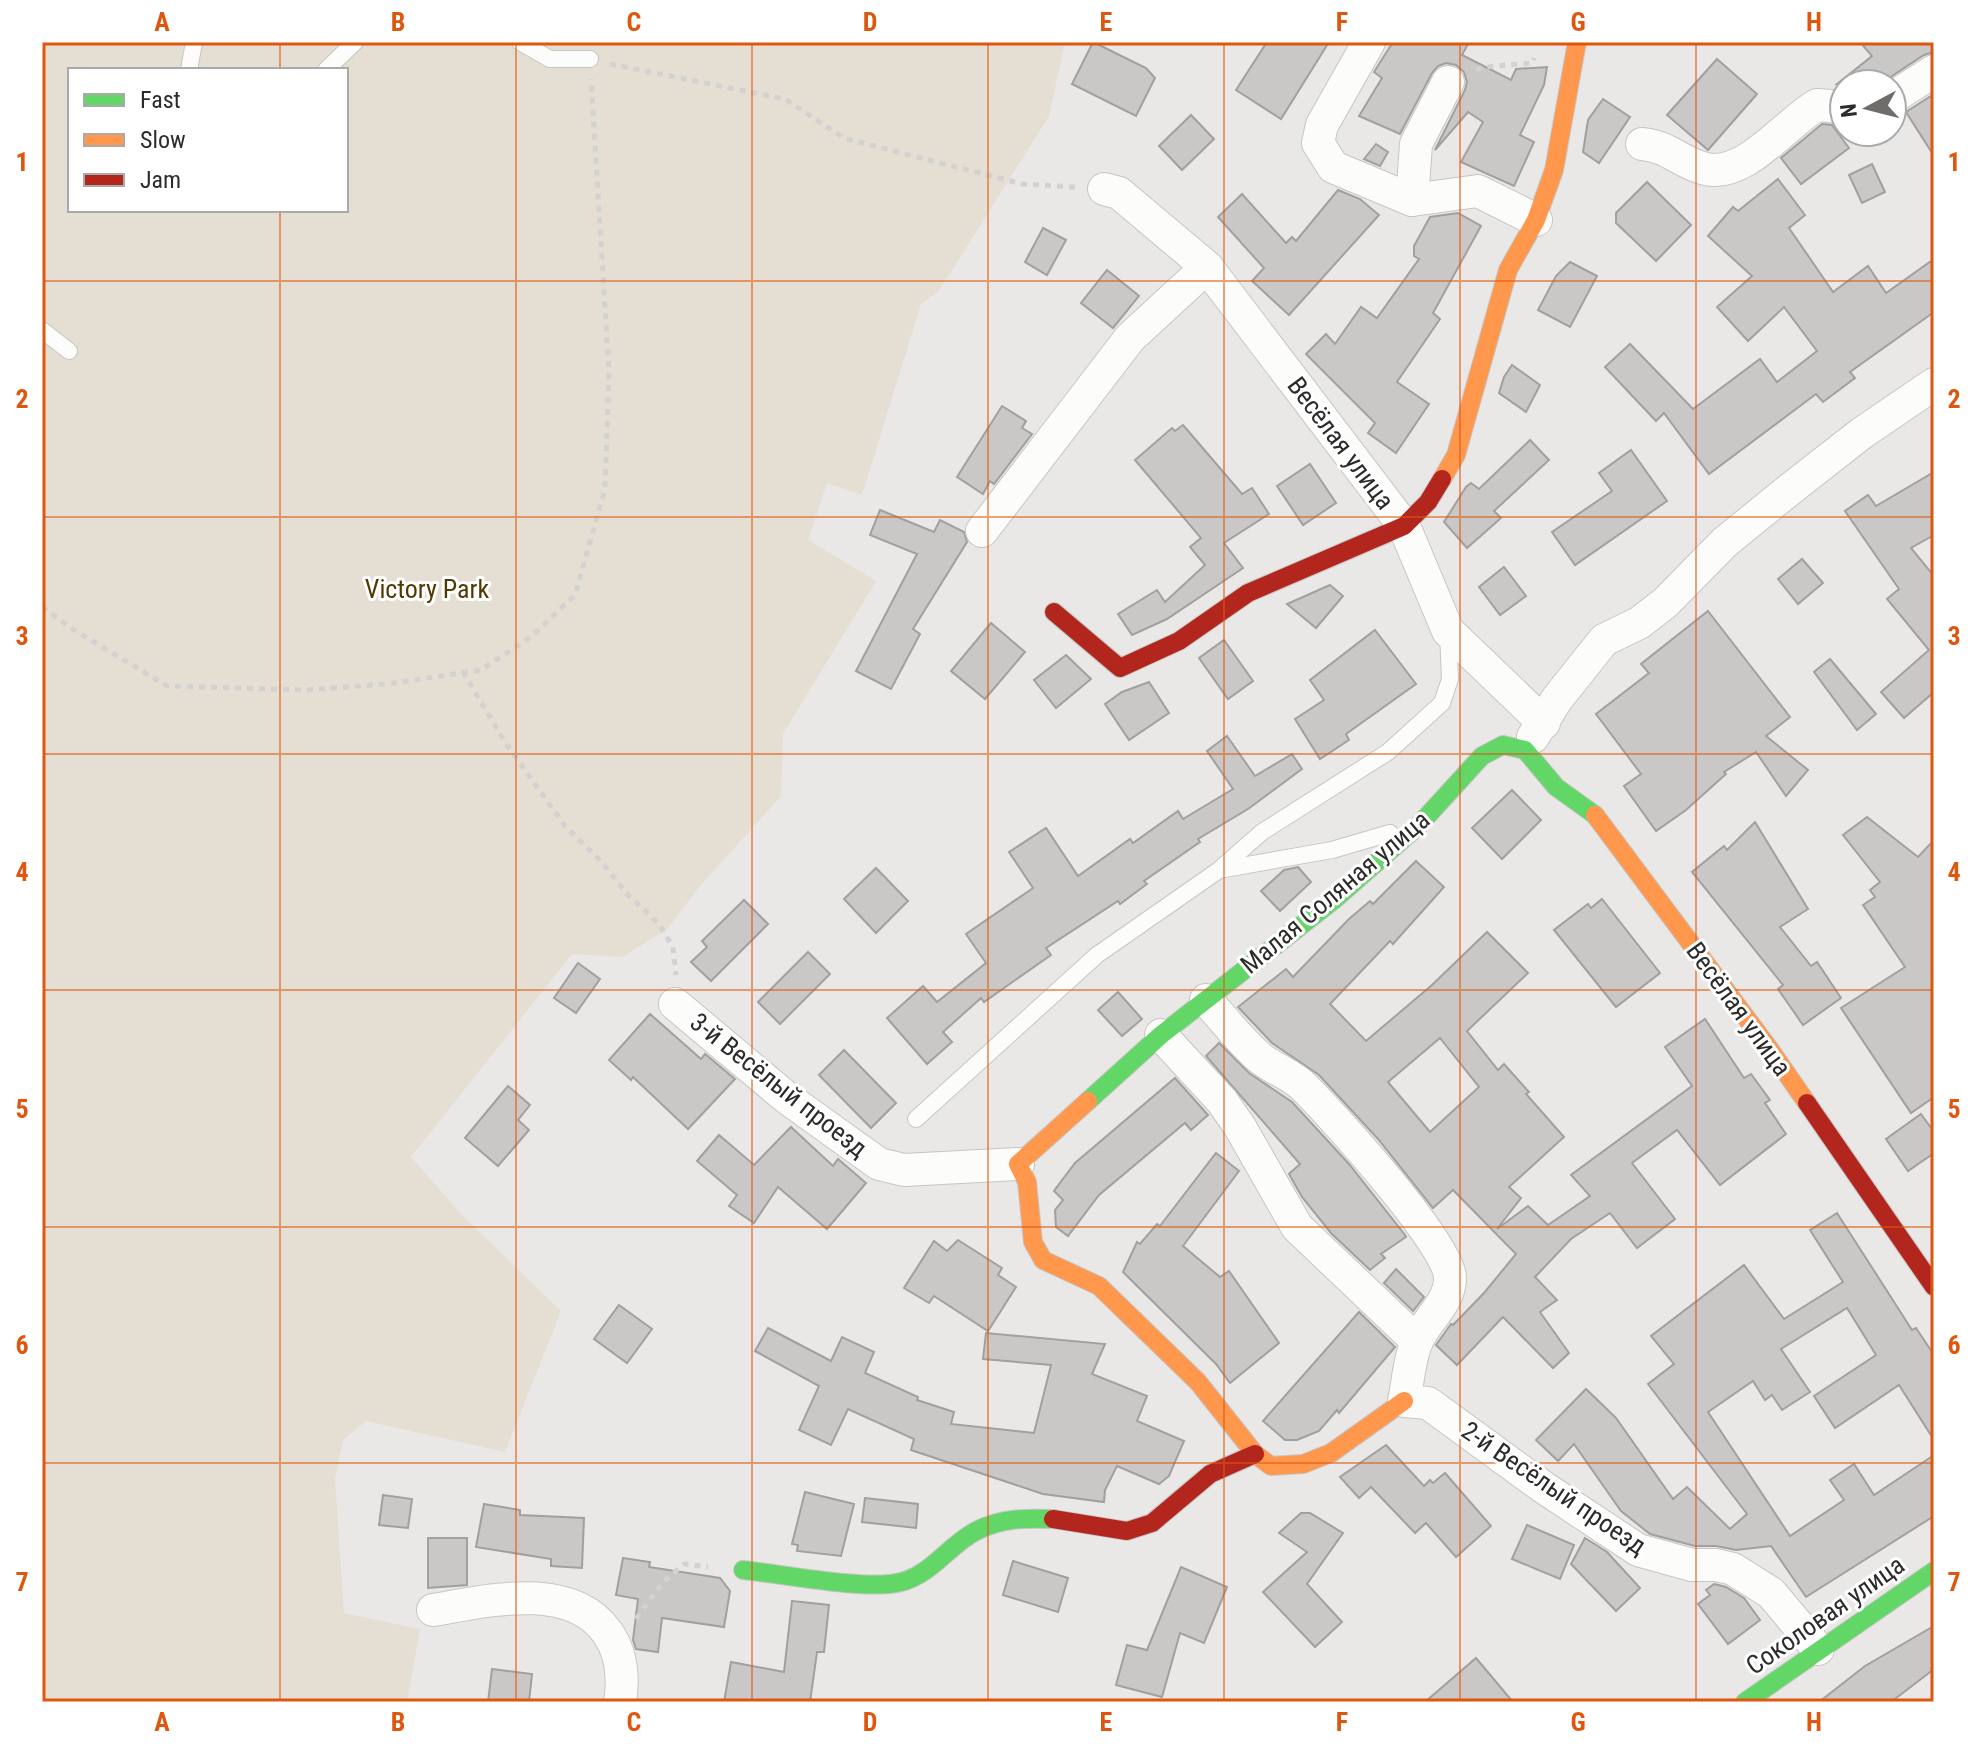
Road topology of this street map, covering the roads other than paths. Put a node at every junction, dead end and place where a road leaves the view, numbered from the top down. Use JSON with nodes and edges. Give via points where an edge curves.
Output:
{"nodes":[{"id":1,"x":194,"y":42,"type":"edge"},
{"id":2,"x":355,"y":42,"type":"edge"},
{"id":3,"x":520,"y":42,"type":"edge"},
{"id":4,"x":1369,"y":42,"type":"edge"},
{"id":5,"x":1577,"y":42,"type":"edge"},
{"id":6,"x":590,"y":59,"type":"road end"},
{"id":7,"x":189,"y":68,"type":"edge"},
{"id":8,"x":328,"y":68,"type":"edge"},
{"id":9,"x":1934,"y":71,"type":"edge"},
{"id":10,"x":1448,"y":82,"type":"road end"},
{"id":11,"x":1908,"y":88,"type":"edge"},
{"id":12,"x":1828,"y":106,"type":"edge"},
{"id":13,"x":1642,"y":144,"type":"dead end"},
{"id":14,"x":1104,"y":189,"type":"road end"},
{"id":15,"x":1412,"y":200,"type":"junction"},
{"id":16,"x":1536,"y":220,"type":"junction"},
{"id":17,"x":1207,"y":267,"type":"junction"},
{"id":18,"x":42,"y":330,"type":"edge"},
{"id":19,"x":69,"y":351,"type":"dead end"},
{"id":20,"x":1934,"y":384,"type":"edge"},
{"id":21,"x":1404,"y":526,"type":"junction"},
{"id":22,"x":982,"y":531,"type":"dead end"},
{"id":23,"x":1054,"y":612,"type":"dead end"},
{"id":24,"x":1448,"y":631,"type":"junction"},
{"id":25,"x":1544,"y":723,"type":"junction"},
{"id":26,"x":1525,"y":750,"type":"junction"},
{"id":27,"x":1419,"y":825,"type":"junction"},
{"id":28,"x":1219,"y":870,"type":"junction"},
{"id":29,"x":1206,"y":1000,"type":"junction"},
{"id":30,"x":675,"y":1004,"type":"road end"},
{"id":31,"x":1161,"y":1035,"type":"junction"},
{"id":32,"x":916,"y":1119,"type":"dead end"},
{"id":33,"x":1018,"y":1164,"type":"junction"},
{"id":34,"x":1934,"y":1287,"type":"edge"},
{"id":35,"x":1417,"y":1341,"type":"junction"},
{"id":36,"x":1404,"y":1401,"type":"junction"},
{"id":37,"x":1255,"y":1454,"type":"junction"},
{"id":38,"x":743,"y":1570,"type":"road end"},
{"id":39,"x":1934,"y":1571,"type":"edge"},
{"id":40,"x":433,"y":1610,"type":"dead end"},
{"id":41,"x":1818,"y":1649,"type":"junction"},
{"id":42,"x":620,"y":1702,"type":"edge"},
{"id":43,"x":1745,"y":1702,"type":"edge"}],
"edges":[{"from":1,"to":7,"type":"lane"},
{"from":2,"to":8,"type":"lane"},
{"from":3,"to":6,"type":"lane","via":[[550,59]]},
{"from":4,"to":15,"type":"street","via":[[1322,125],[1318,143],[1333,167]]},
{"from":5,"to":16,"type":"street","via":[[1554,170]]},
{"from":9,"to":11,"type":"street"},
{"from":10,"to":15,"type":"street","via":[[1416,144]]},
{"from":12,"to":13,"type":"street","via":[[1817,105],[1741,165],[1725,171],[1704,169],[1658,145]]},
{"from":14,"to":17,"type":"street","name":"Весёлая улица","via":[[1119,193]]},
{"from":15,"to":16,"type":"street","via":[[1478,191]]},
{"from":16,"to":21,"type":"street","via":[[1508,270],[1456,455],[1428,502]]},
{"from":17,"to":21,"type":"street","name":"Весёлая улица"},
{"from":17,"to":22,"type":"street","via":[[1130,338]]},
{"from":18,"to":19,"type":"lane"},
{"from":20,"to":25,"type":"street","via":[[1862,433],[1725,542],[1665,603],[1604,640]]},
{"from":21,"to":23,"type":"street","via":[[1248,593],[1179,641],[1120,668]]},
{"from":21,"to":24,"type":"street","name":"Весёлая улица"},
{"from":24,"to":25,"type":"street","name":"Весёлая улица"},
{"from":24,"to":28,"type":"lane","via":[[1450,679],[1442,703],[1388,752],[1262,832]]},
{"from":25,"to":26,"type":"street"},
{"from":26,"to":27,"type":"street","name":"Малая Соляная улица","via":[[1503,745],[1482,756]]},
{"from":26,"to":34,"type":"street","name":"Весёлая улица","via":[[1556,787],[1594,814],[1768,1047]]},
{"from":27,"to":28,"type":"lane","via":[[1332,850]]},
{"from":27,"to":29,"type":"street","name":"Малая Соляная улица"},
{"from":28,"to":32,"type":"lane","via":[[1097,955]]},
{"from":29,"to":31,"type":"street","name":"Малая Соляная улица"},
{"from":29,"to":35,"type":"street","via":[[1258,1056],[1306,1089],[1445,1257],[1450,1279],[1439,1310]]},
{"from":30,"to":33,"type":"street","name":"3-й Весёлый проезд","via":[[787,1098],[879,1164],[904,1170]]},
{"from":31,"to":33,"type":"street","name":"Малая Соляная улица"},
{"from":31,"to":35,"type":"street","via":[[1222,1101],[1297,1227]]},
{"from":33,"to":37,"type":"street","via":[[1027,1181],[1029,1227],[1037,1253],[1099,1286],[1198,1382]]},
{"from":35,"to":36,"type":"street"},
{"from":36,"to":37,"type":"street","via":[[1348,1444],[1302,1464],[1271,1466]]},
{"from":36,"to":41,"type":"street","name":"2-й Весёлый проезд","via":[[1428,1403],[1638,1550],[1692,1565],[1733,1569],[1771,1593]]},
{"from":37,"to":38,"type":"street","via":[[1210,1474],[1152,1523],[1127,1531],[1012,1518],[975,1531],[930,1568],[901,1582],[866,1584]]},
{"from":39,"to":41,"type":"street","name":"Соколовая улица"},
{"from":40,"to":42,"type":"street","via":[[496,1599],[573,1604],[600,1622],[618,1646]]},
{"from":41,"to":43,"type":"street","name":"Соколовая улица"}]}
